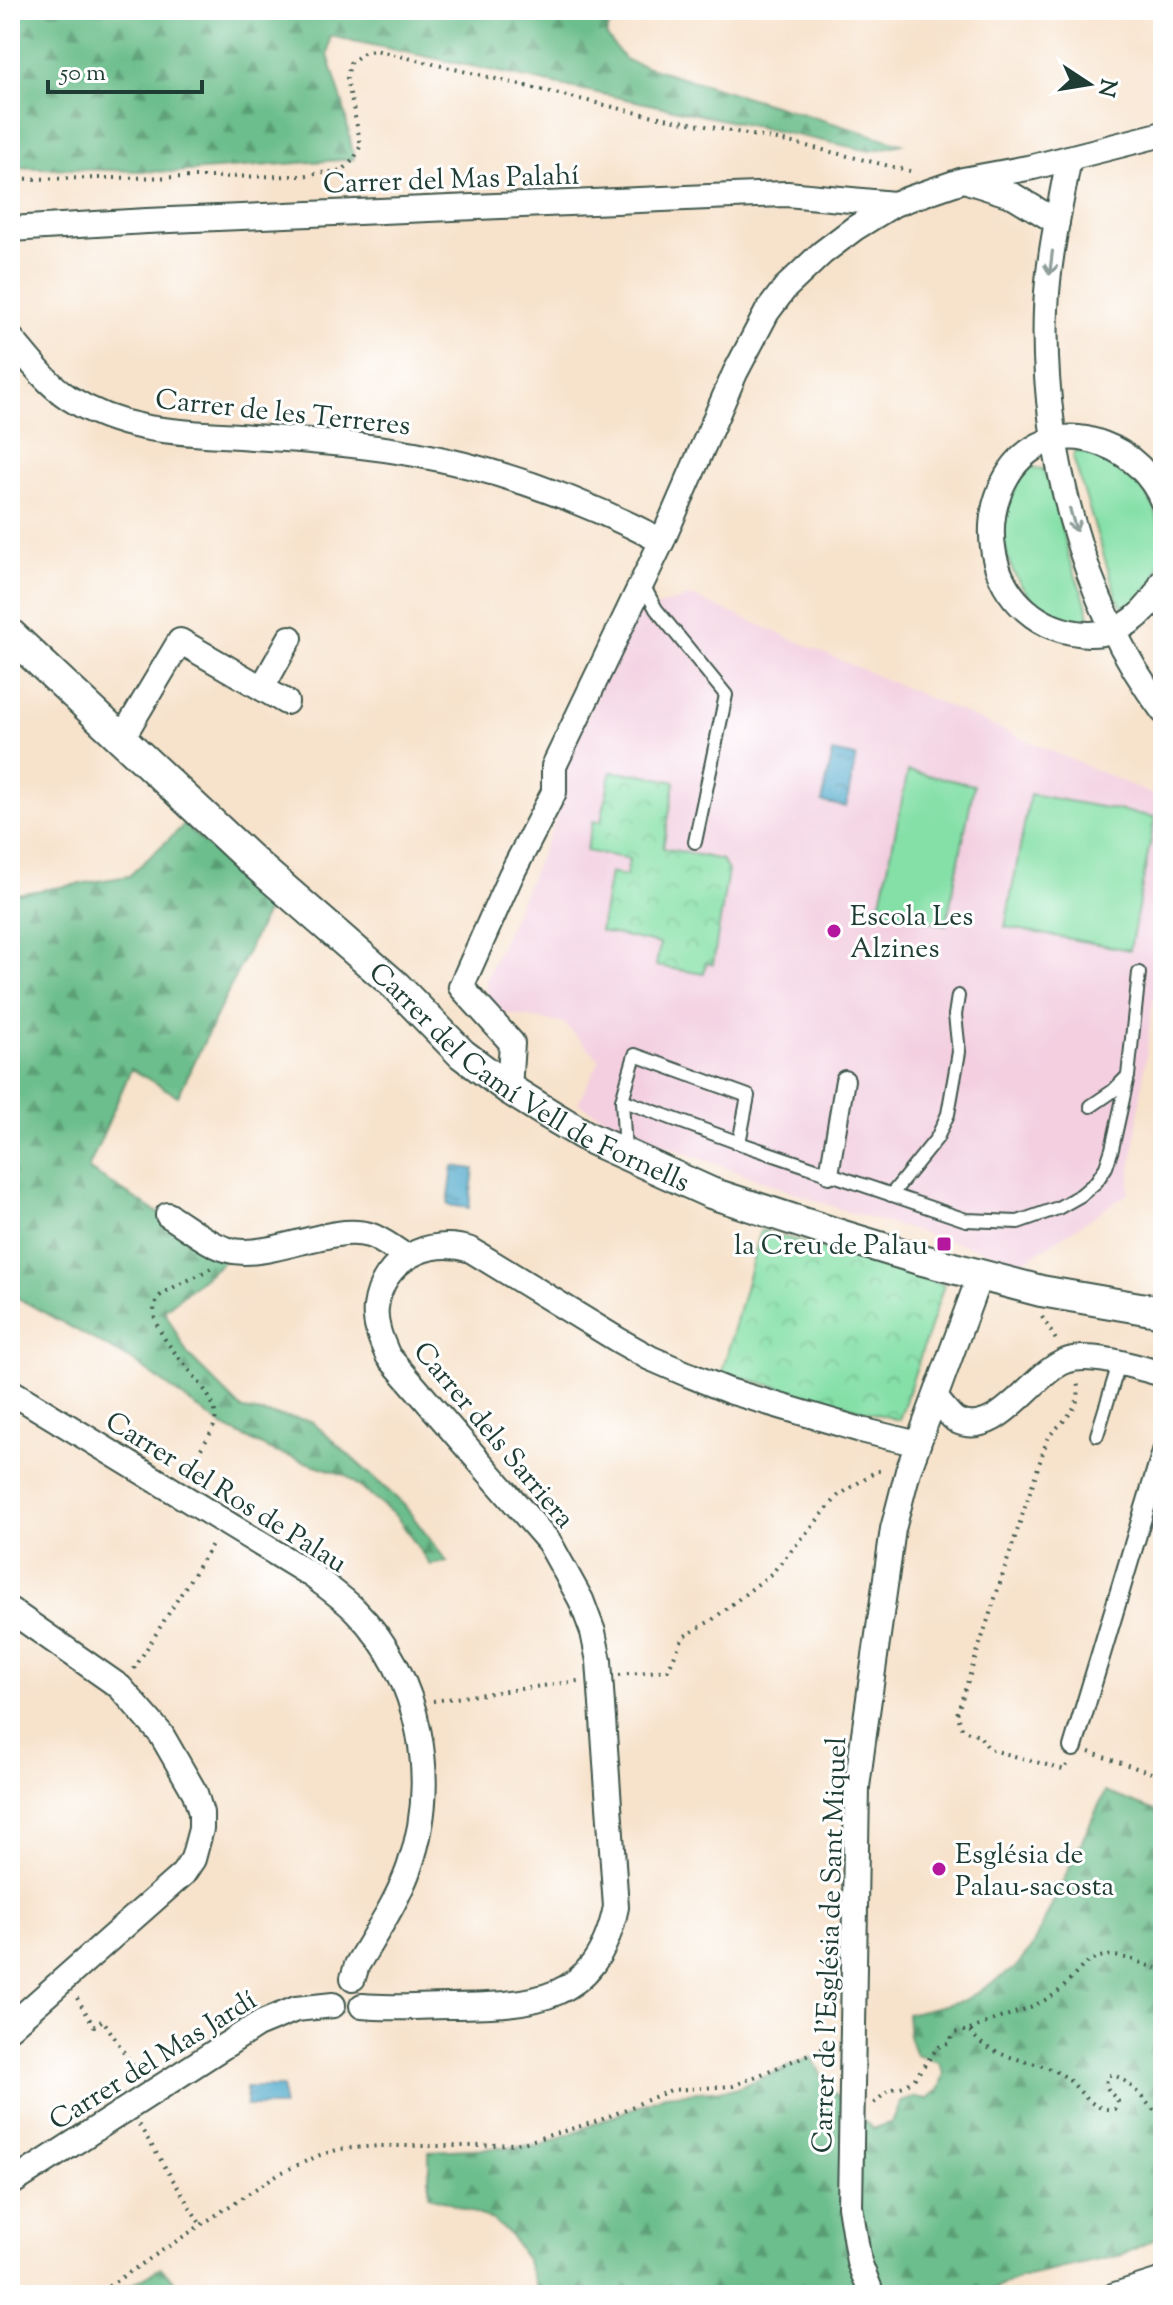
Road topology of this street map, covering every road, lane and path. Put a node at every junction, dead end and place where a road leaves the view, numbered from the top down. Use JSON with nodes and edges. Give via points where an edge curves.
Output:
{"nodes":[{"id":1,"x":1163,"y":134,"type":"edge"},
{"id":2,"x":1069,"y":158,"type":"junction"},
{"id":3,"x":910,"y":171,"type":"dead end"},
{"id":4,"x":10,"y":179,"type":"edge"},
{"id":5,"x":963,"y":180,"type":"junction"},
{"id":6,"x":894,"y":204,"type":"junction"},
{"id":7,"x":1057,"y":222,"type":"junction"},
{"id":8,"x":10,"y":229,"type":"edge"},
{"id":9,"x":10,"y":337,"type":"edge"},
{"id":10,"x":1053,"y":438,"type":"junction"},
{"id":11,"x":1163,"y":502,"type":"edge"},
{"id":12,"x":662,"y":541,"type":"junction"},
{"id":13,"x":1163,"y":581,"type":"edge"},
{"id":14,"x":641,"y":582,"type":"junction"},
{"id":15,"x":1115,"y":630,"type":"junction"},
{"id":16,"x":10,"y":634,"type":"edge"},
{"id":17,"x":290,"y":638,"type":"dead end"},
{"id":18,"x":262,"y":688,"type":"junction"},
{"id":19,"x":286,"y":702,"type":"dead end"},
{"id":20,"x":1163,"y":711,"type":"edge"},
{"id":21,"x":122,"y":738,"type":"junction"},
{"id":22,"x":695,"y":842,"type":"dead end"},
{"id":23,"x":1139,"y":973,"type":"dead end"},
{"id":24,"x":958,"y":996,"type":"dead end"},
{"id":25,"x":1128,"y":1076,"type":"junction"},
{"id":26,"x":845,"y":1080,"type":"dead end"},
{"id":27,"x":509,"y":1089,"type":"junction"},
{"id":28,"x":622,"y":1100,"type":"junction"},
{"id":29,"x":1091,"y":1106,"type":"dead end"},
{"id":30,"x":739,"y":1143,"type":"junction"},
{"id":31,"x":625,"y":1155,"type":"junction"},
{"id":32,"x":829,"y":1174,"type":"junction"},
{"id":33,"x":891,"y":1195,"type":"junction"},
{"id":34,"x":168,"y":1215,"type":"dead end"},
{"id":35,"x":232,"y":1251,"type":"junction"},
{"id":36,"x":407,"y":1257,"type":"junction"},
{"id":37,"x":980,"y":1275,"type":"junction"},
{"id":38,"x":1039,"y":1310,"type":"dead end"},
{"id":39,"x":1163,"y":1312,"type":"edge"},
{"id":40,"x":1067,"y":1360,"type":"junction"},
{"id":41,"x":1119,"y":1364,"type":"junction"},
{"id":42,"x":1163,"y":1374,"type":"edge"},
{"id":43,"x":10,"y":1391,"type":"edge"},
{"id":44,"x":936,"y":1399,"type":"junction"},
{"id":45,"x":1097,"y":1435,"type":"dead end"},
{"id":46,"x":918,"y":1444,"type":"junction"},
{"id":47,"x":1163,"y":1448,"type":"edge"},
{"id":48,"x":908,"y":1471,"type":"junction"},
{"id":49,"x":173,"y":1490,"type":"junction"},
{"id":50,"x":226,"y":1522,"type":"junction"},
{"id":51,"x":10,"y":1610,"type":"edge"},
{"id":52,"x":600,"y":1678,"type":"junction"},
{"id":53,"x":122,"y":1689,"type":"junction"},
{"id":54,"x":411,"y":1704,"type":"junction"},
{"id":55,"x":1073,"y":1747,"type":"junction"},
{"id":56,"x":1163,"y":1777,"type":"edge"},
{"id":57,"x":1163,"y":1971,"type":"edge"},
{"id":58,"x":65,"y":1978,"type":"junction"},
{"id":59,"x":353,"y":1978,"type":"junction"},
{"id":60,"x":333,"y":2005,"type":"junction"},
{"id":61,"x":362,"y":2006,"type":"junction"},
{"id":62,"x":10,"y":2027,"type":"edge"},
{"id":63,"x":970,"y":2030,"type":"junction"},
{"id":64,"x":852,"y":2037,"type":"junction"},
{"id":65,"x":135,"y":2102,"type":"junction"},
{"id":66,"x":1163,"y":2119,"type":"edge"},
{"id":67,"x":851,"y":2123,"type":"junction"},
{"id":68,"x":10,"y":2184,"type":"edge"},
{"id":69,"x":201,"y":2225,"type":"junction"},
{"id":70,"x":1163,"y":2280,"type":"edge"},
{"id":71,"x":95,"y":2295,"type":"edge"},
{"id":72,"x":872,"y":2295,"type":"edge"},
{"id":73,"x":1115,"y":2295,"type":"edge"}],
"edges":[{"from":1,"to":2,"type":"street"},
{"from":2,"to":5,"type":"street"},
{"from":2,"to":7,"type":"street"},
{"from":3,"to":4,"type":"path","via":[[375,50],[350,63],[347,79],[361,145],[343,170],[301,176]]},
{"from":5,"to":6,"type":"street"},
{"from":5,"to":7,"type":"street","via":[[1014,196]]},
{"from":6,"to":8,"type":"street","name":"Carrer del Mas Palahí","via":[[787,194]]},
{"from":6,"to":12,"type":"street","via":[[822,253],[767,312]]},
{"from":7,"to":10,"type":"street","one_way":true,"via":[[1046,307]]},
{"from":9,"to":12,"type":"street","name":"Carrer de les Terreres","via":[[66,396],[101,416],[174,432],[345,443],[488,470],[539,486]]},
{"from":10,"to":11,"type":"street","via":[[1087,439],[1120,452],[1141,469]]},
{"from":10,"to":15,"type":"street","one_way":true,"via":[[1082,553]]},
{"from":10,"to":15,"type":"street","via":[[1022,459],[1001,488],[991,522],[996,566],[1019,604],[1049,625],[1077,633]]},
{"from":12,"to":14,"type":"street"},
{"from":13,"to":15,"type":"street","via":[[1141,615]]},
{"from":14,"to":22,"type":"lane","via":[[656,609],[726,695]]},
{"from":14,"to":27,"type":"street","via":[[554,766],[554,792],[461,987],[512,1043]]},
{"from":15,"to":20,"type":"street"},
{"from":16,"to":21,"type":"street","name":"Carrer del Camí Vell de Fornells"},
{"from":17,"to":18,"type":"street"},
{"from":18,"to":19,"type":"street"},
{"from":18,"to":21,"type":"street","via":[[180,641]]},
{"from":21,"to":27,"type":"street","name":"Carrer del Camí Vell de Fornells","via":[[396,986],[462,1054]]},
{"from":23,"to":25,"type":"lane"},
{"from":24,"to":33,"type":"lane","via":[[959,1052],[948,1114],[937,1138]]},
{"from":25,"to":29,"type":"lane"},
{"from":25,"to":33,"type":"lane","via":[[1106,1167],[1081,1195],[1058,1208],[1018,1222],[981,1222]]},
{"from":26,"to":32,"type":"street"},
{"from":27,"to":31,"type":"street","name":"Carrer del Camí Vell de Fornells"},
{"from":28,"to":30,"type":"lane"},
{"from":28,"to":30,"type":"lane","via":[[635,1055],[748,1096]]},
{"from":28,"to":31,"type":"lane"},
{"from":30,"to":32,"type":"lane"},
{"from":31,"to":37,"type":"street","name":"Carrer del Camí Vell de Fornells","via":[[711,1193]]},
{"from":32,"to":33,"type":"lane"},
{"from":34,"to":35,"type":"street"},
{"from":35,"to":36,"type":"street","via":[[253,1252],[347,1233],[369,1235]]},
{"from":35,"to":49,"type":"path","via":[[157,1299],[154,1313],[165,1339],[216,1408],[215,1424]]},
{"from":36,"to":46,"type":"street","via":[[441,1245],[471,1250],[650,1358],[758,1399]]},
{"from":36,"to":52,"type":"street","name":"Carrer dels Sarriera","via":[[380,1290],[376,1309],[377,1330],[388,1356],[549,1542],[589,1621]]},
{"from":37,"to":39,"type":"street","name":"Carrer del Camí Vell de Fornells"},
{"from":37,"to":44,"type":"street","name":"Carrer de l'Església de Sant Miquel"},
{"from":38,"to":40,"type":"path"},
{"from":40,"to":41,"type":"street"},
{"from":40,"to":44,"type":"street","via":[[1039,1377],[997,1418],[979,1424],[957,1421]]},
{"from":40,"to":55,"type":"path","via":[[1079,1389],[1074,1410],[1048,1437],[957,1714],[963,1730],[979,1735],[989,1749],[1065,1770]]},
{"from":41,"to":42,"type":"street"},
{"from":41,"to":45,"type":"lane"},
{"from":43,"to":49,"type":"street","name":"Carrer del Ros de Palau"},
{"from":44,"to":46,"type":"street","name":"Carrer de l'Església de Sant Miquel"},
{"from":46,"to":48,"type":"street","name":"Carrer de l'Església de Sant Miquel"},
{"from":47,"to":55,"type":"street"},
{"from":48,"to":52,"type":"path","via":[[876,1471],[838,1496],[772,1573],[683,1637],[668,1670]]},
{"from":48,"to":64,"type":"street","name":"Carrer de l'Església de Sant Miquel","via":[[893,1529],[857,1787]]},
{"from":49,"to":50,"type":"street","name":"Carrer del Ros de Palau"},
{"from":50,"to":53,"type":"path"},
{"from":50,"to":54,"type":"street","name":"Carrer del Ros de Palau","via":[[313,1576],[356,1611],[401,1674]]},
{"from":51,"to":53,"type":"street"},
{"from":52,"to":54,"type":"path"},
{"from":52,"to":61,"type":"street","name":"Carrer dels Sarriera","via":[[616,1907],[611,1930],[589,1970],[539,2000]]},
{"from":53,"to":58,"type":"street","via":[[180,1764],[195,1793],[201,1829],[183,1874]]},
{"from":54,"to":59,"type":"street","name":"Carrer del Ros de Palau","via":[[425,1788],[420,1827],[399,1891]]},
{"from":55,"to":56,"type":"path"},
{"from":57,"to":63,"type":"path","via":[[1119,1956],[1092,1959],[1045,2000]]},
{"from":58,"to":62,"type":"street"},
{"from":58,"to":65,"type":"path","via":[[94,2026],[103,2020],[141,2077],[132,2082]]},
{"from":59,"to":60,"type":"street","via":[[334,1985]]},
{"from":59,"to":61,"type":"street","via":[[364,1986]]},
{"from":60,"to":61,"type":"street","via":[[344,2013]]},
{"from":60,"to":65,"type":"street","name":"Carrer del Mas Jardí","via":[[296,2009],[257,2025]]},
{"from":63,"to":66,"type":"path","via":[[990,2048],[1063,2075],[1088,2103],[1106,2110],[1115,2109],[1118,2101],[1106,2081],[1116,2075]]},
{"from":63,"to":67,"type":"path","via":[[954,2033],[915,2078],[889,2090]]},
{"from":64,"to":67,"type":"street","name":"Carrer de l'Església de Sant Miquel"},
{"from":64,"to":69,"type":"path","via":[[733,2086],[671,2090],[598,2121],[523,2143],[330,2152],[278,2174]]},
{"from":65,"to":68,"type":"street","name":"Carrer del Mas Jardí"},
{"from":65,"to":69,"type":"path"},
{"from":67,"to":72,"type":"street","name":"Carrer de l'Església de Sant Miquel","via":[[850,2206],[859,2262]]},
{"from":69,"to":71,"type":"path"},
{"from":70,"to":73,"type":"street"}]}
